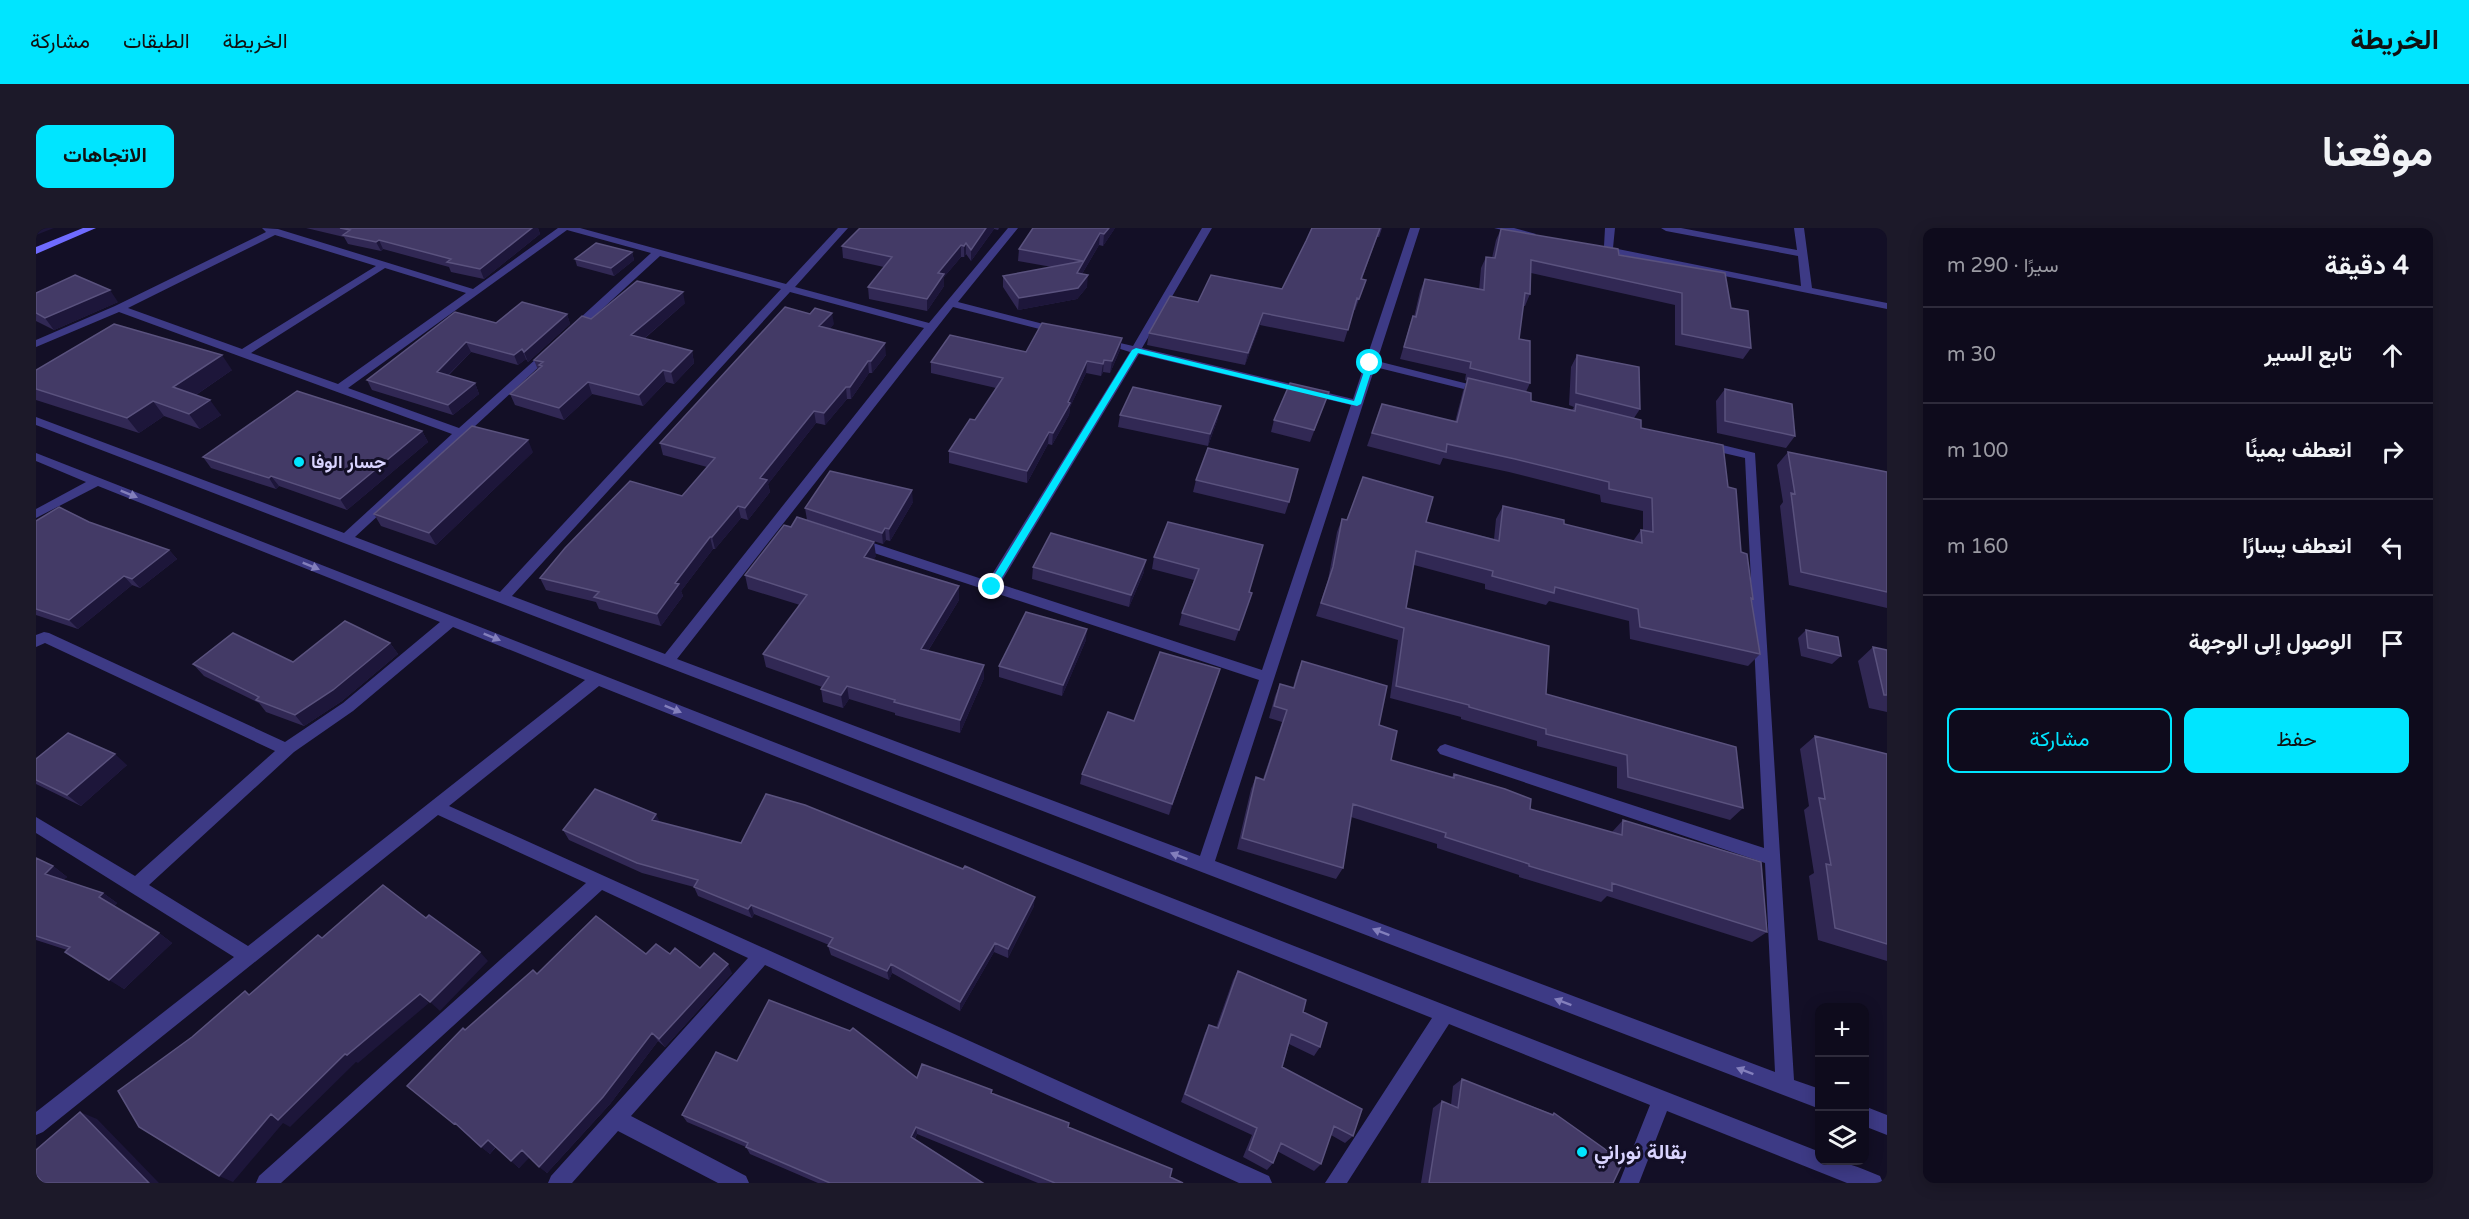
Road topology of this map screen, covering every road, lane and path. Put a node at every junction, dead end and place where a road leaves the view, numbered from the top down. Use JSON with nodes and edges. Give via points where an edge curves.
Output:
{"nodes":[{"id":1,"x":65,"y":228,"type":"edge"},
{"id":2,"x":90,"y":228,"type":"edge"},
{"id":3,"x":564,"y":228,"type":"edge"},
{"id":4,"x":569,"y":228,"type":"edge"},
{"id":5,"x":843,"y":228,"type":"edge"},
{"id":6,"x":1013,"y":228,"type":"edge"},
{"id":7,"x":1207,"y":228,"type":"edge"},
{"id":8,"x":1415,"y":228,"type":"edge"},
{"id":9,"x":1499,"y":228,"type":"edge"},
{"id":10,"x":1610,"y":228,"type":"edge"},
{"id":11,"x":1666,"y":228,"type":"edge"},
{"id":12,"x":1799,"y":228,"type":"edge"},
{"id":13,"x":270,"y":230,"type":"edge"},
{"id":14,"x":1704,"y":232,"type":"edge"},
{"id":15,"x":1542,"y":237,"type":"edge"},
{"id":16,"x":36,"y":240,"type":"edge"},
{"id":17,"x":1586,"y":246,"type":"edge"},
{"id":18,"x":1608,"y":250,"type":"junction"},
{"id":19,"x":36,"y":251,"type":"edge"},
{"id":20,"x":658,"y":252,"type":"junction"},
{"id":21,"x":1802,"y":254,"type":"junction"},
{"id":22,"x":385,"y":264,"type":"junction"},
{"id":23,"x":789,"y":288,"type":"junction"},
{"id":24,"x":1807,"y":290,"type":"junction"},
{"id":25,"x":473,"y":291,"type":"junction"},
{"id":26,"x":951,"y":303,"type":"junction"},
{"id":27,"x":1887,"y":306,"type":"edge"},
{"id":28,"x":119,"y":308,"type":"junction"},
{"id":29,"x":931,"y":327,"type":"junction"},
{"id":30,"x":1067,"y":333,"type":"edge"},
{"id":31,"x":1090,"y":338,"type":"edge"},
{"id":32,"x":36,"y":344,"type":"edge"},
{"id":33,"x":1136,"y":350,"type":"junction"},
{"id":34,"x":242,"y":354,"type":"junction"},
{"id":35,"x":1370,"y":363,"type":"junction"},
{"id":36,"x":338,"y":390,"type":"junction"},
{"id":37,"x":1497,"y":394,"type":"edge"},
{"id":38,"x":1357,"y":404,"type":"junction"},
{"id":39,"x":36,"y":421,"type":"edge"},
{"id":40,"x":460,"y":433,"type":"junction"},
{"id":41,"x":1694,"y":442,"type":"edge"},
{"id":42,"x":36,"y":457,"type":"edge"},
{"id":43,"x":97,"y":481,"type":"junction"},
{"id":44,"x":36,"y":514,"type":"edge"},
{"id":45,"x":345,"y":538,"type":"junction"},
{"id":46,"x":847,"y":540,"type":"edge"},
{"id":47,"x":992,"y":587,"type":"junction"},
{"id":48,"x":502,"y":598,"type":"junction"},
{"id":49,"x":451,"y":621,"type":"junction"},
{"id":50,"x":39,"y":637,"type":"edge"},
{"id":51,"x":667,"y":661,"type":"junction"},
{"id":52,"x":1267,"y":677,"type":"junction"},
{"id":53,"x":597,"y":679,"type":"junction"},
{"id":54,"x":280,"y":747,"type":"dead end"},
{"id":55,"x":1445,"y":750,"type":"dead end"},
{"id":56,"x":436,"y":807,"type":"junction"},
{"id":57,"x":36,"y":824,"type":"edge"},
{"id":58,"x":1773,"y":858,"type":"junction"},
{"id":59,"x":1205,"y":866,"type":"junction"},
{"id":60,"x":600,"y":881,"type":"junction"},
{"id":61,"x":135,"y":886,"type":"junction"},
{"id":62,"x":762,"y":955,"type":"junction"},
{"id":63,"x":248,"y":956,"type":"junction"},
{"id":64,"x":1445,"y":1014,"type":"junction"},
{"id":65,"x":1785,"y":1086,"type":"junction"},
{"id":66,"x":1815,"y":1097,"type":"edge"},
{"id":67,"x":1662,"y":1100,"type":"junction"},
{"id":68,"x":1869,"y":1118,"type":"edge"},
{"id":69,"x":615,"y":1119,"type":"junction"},
{"id":70,"x":38,"y":1120,"type":"edge"},
{"id":71,"x":1887,"y":1125,"type":"edge"},
{"id":72,"x":266,"y":1183,"type":"edge"},
{"id":73,"x":558,"y":1183,"type":"edge"},
{"id":74,"x":739,"y":1183,"type":"edge"},
{"id":75,"x":1262,"y":1183,"type":"edge"},
{"id":76,"x":1335,"y":1183,"type":"edge"},
{"id":77,"x":1629,"y":1183,"type":"edge"},
{"id":78,"x":1873,"y":1183,"type":"edge"}],
"edges":[{"from":1,"to":16,"type":"main road"},
{"from":2,"to":19,"type":"main road"},
{"from":3,"to":25,"type":"street"},
{"from":4,"to":20,"type":"street"},
{"from":5,"to":23,"type":"street"},
{"from":6,"to":26,"type":"street"},
{"from":7,"to":33,"type":"street"},
{"from":8,"to":35,"type":"street"},
{"from":9,"to":15,"type":"street"},
{"from":10,"to":18,"type":"street"},
{"from":11,"to":14,"type":"street"},
{"from":12,"to":21,"type":"street"},
{"from":13,"to":22,"type":"street"},
{"from":13,"to":28,"type":"street"},
{"from":14,"to":21,"type":"street"},
{"from":17,"to":18,"type":"street"},
{"from":18,"to":24,"type":"street"},
{"from":20,"to":23,"type":"street"},
{"from":20,"to":40,"type":"street"},
{"from":21,"to":24,"type":"street"},
{"from":22,"to":25,"type":"street"},
{"from":22,"to":34,"type":"street"},
{"from":23,"to":29,"type":"street"},
{"from":23,"to":48,"type":"street"},
{"from":24,"to":27,"type":"street"},
{"from":25,"to":36,"type":"street"},
{"from":26,"to":29,"type":"street"},
{"from":26,"to":30,"type":"street"},
{"from":28,"to":32,"type":"street"},
{"from":28,"to":34,"type":"street"},
{"from":29,"to":51,"type":"street","via":[[786,520]]},
{"from":31,"to":33,"type":"street"},
{"from":33,"to":38,"type":"street"},
{"from":33,"to":47,"type":"street"},
{"from":34,"to":36,"type":"street"},
{"from":35,"to":37,"type":"street"},
{"from":35,"to":38,"type":"street"},
{"from":36,"to":40,"type":"street"},
{"from":38,"to":52,"type":"street"},
{"from":39,"to":45,"type":"street"},
{"from":40,"to":45,"type":"street"},
{"from":41,"to":58,"type":"street","via":[[1751,456]]},
{"from":42,"to":43,"type":"street"},
{"from":43,"to":44,"type":"street"},
{"from":43,"to":49,"type":"street","one_way":true},
{"from":45,"to":48,"type":"street"},
{"from":46,"to":47,"type":"street"},
{"from":47,"to":52,"type":"street"},
{"from":48,"to":51,"type":"street"},
{"from":49,"to":53,"type":"street","one_way":true},
{"from":49,"to":61,"type":"street","via":[[348,707],[289,748]]},
{"from":50,"to":54,"type":"street"},
{"from":59,"to":51,"type":"street","one_way":true},
{"from":52,"to":59,"type":"street"},
{"from":53,"to":56,"type":"street"},
{"from":53,"to":64,"type":"street","one_way":true},
{"from":55,"to":58,"type":"street"},
{"from":56,"to":60,"type":"street"},
{"from":56,"to":63,"type":"street"},
{"from":57,"to":61,"type":"street"},
{"from":58,"to":65,"type":"street"},
{"from":65,"to":59,"type":"street","one_way":true},
{"from":60,"to":62,"type":"street"},
{"from":60,"to":72,"type":"street"},
{"from":61,"to":63,"type":"street"},
{"from":62,"to":69,"type":"street"},
{"from":62,"to":75,"type":"street"},
{"from":63,"to":70,"type":"street"},
{"from":64,"to":67,"type":"street"},
{"from":64,"to":76,"type":"street"},
{"from":65,"to":66,"type":"street"},
{"from":67,"to":77,"type":"street"},
{"from":67,"to":78,"type":"street"},
{"from":68,"to":71,"type":"street"},
{"from":69,"to":73,"type":"street"},
{"from":69,"to":74,"type":"street"}]}
